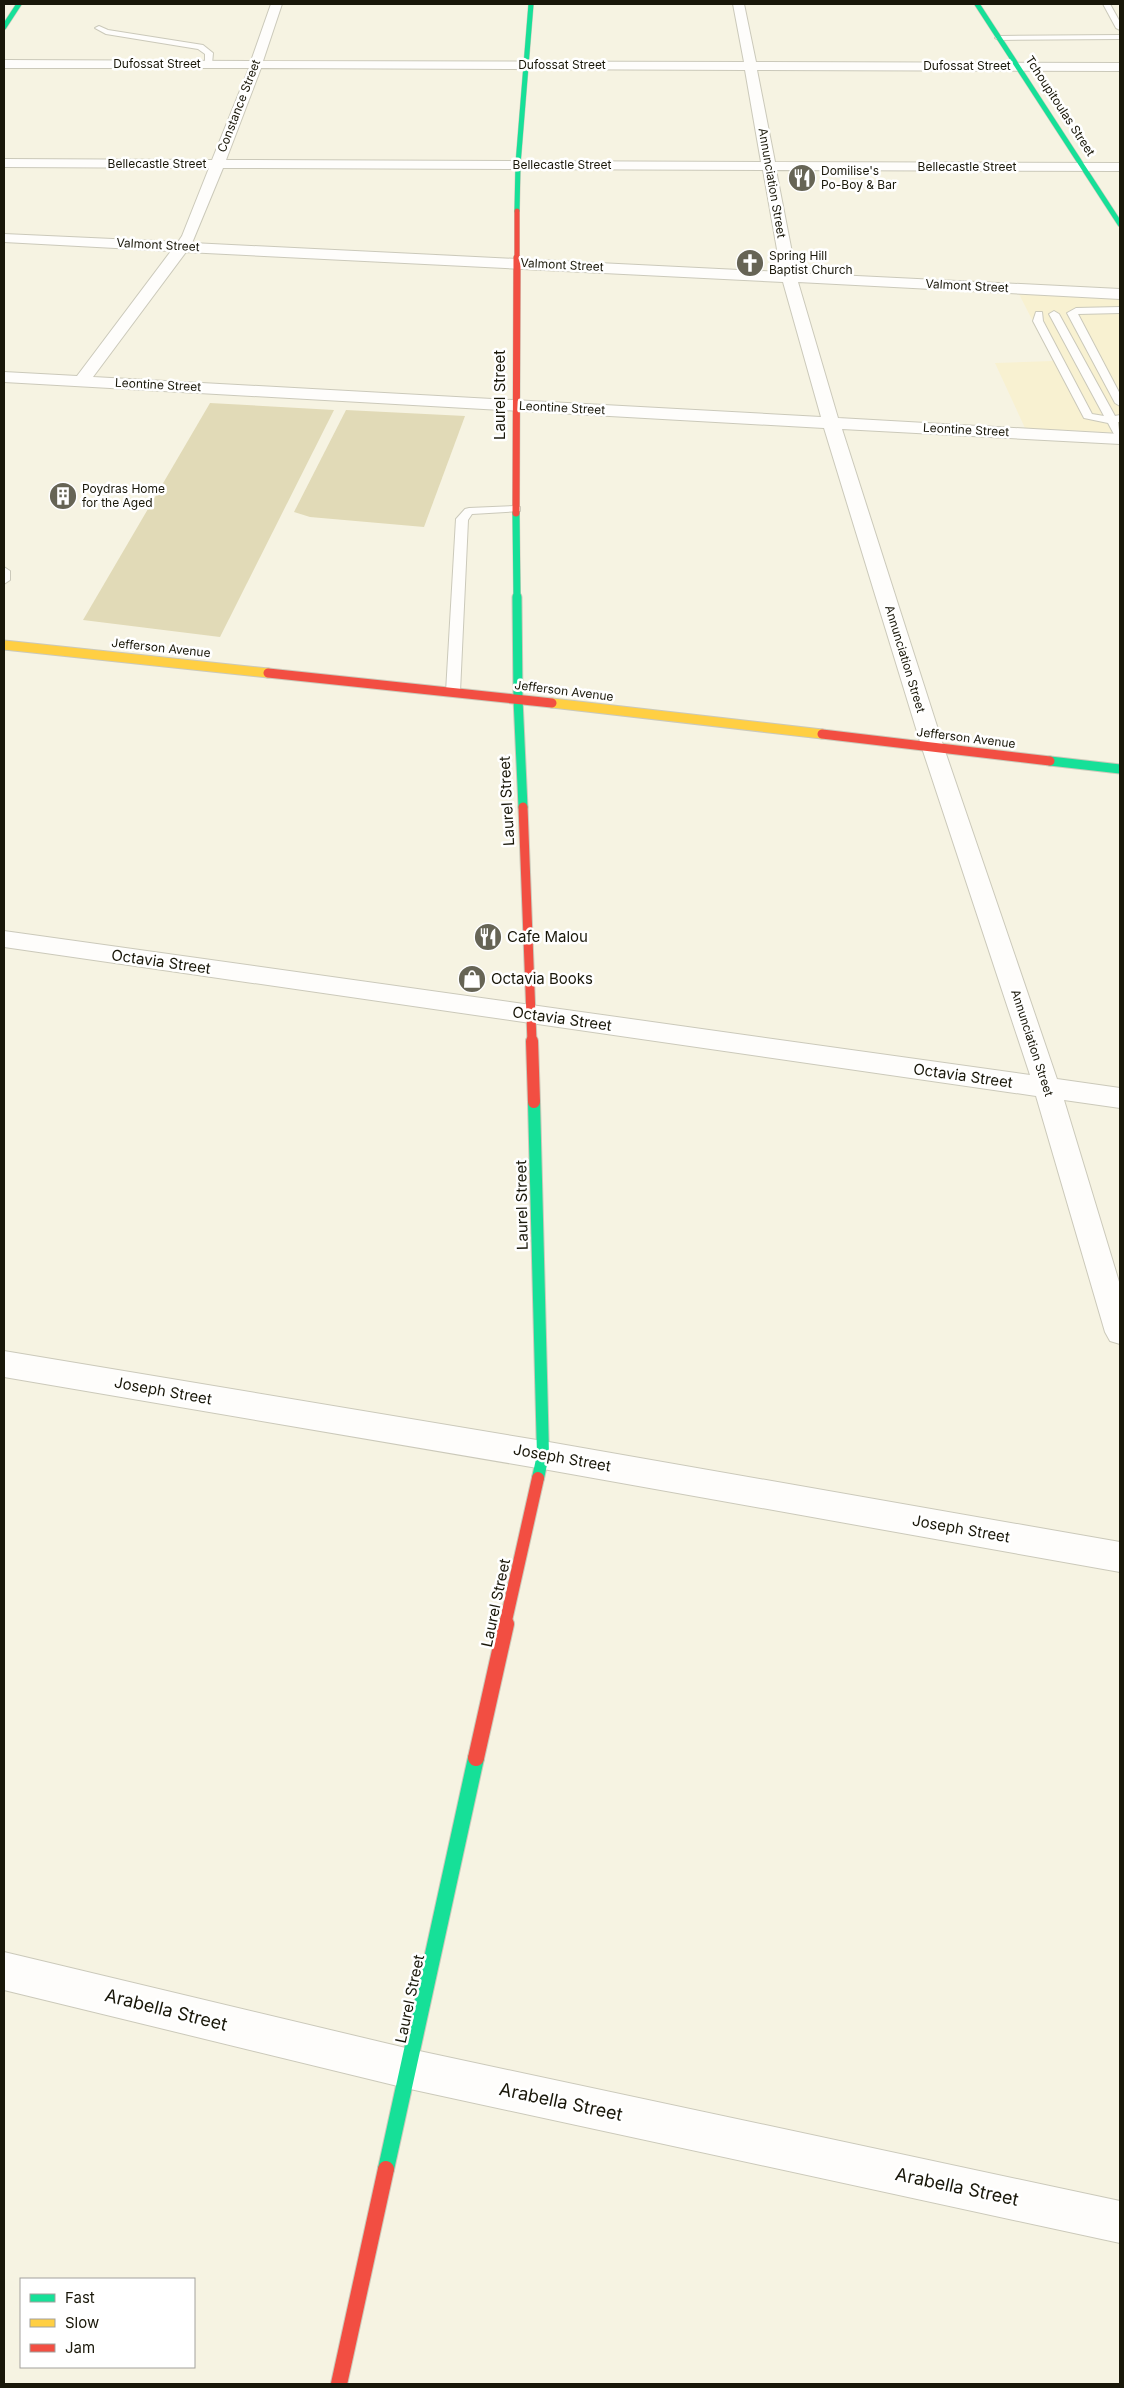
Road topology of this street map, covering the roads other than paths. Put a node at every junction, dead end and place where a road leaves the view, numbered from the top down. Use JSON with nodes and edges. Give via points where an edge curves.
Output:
{"nodes":[{"id":1,"x":19,"y":4,"type":"edge"},
{"id":2,"x":276,"y":4,"type":"edge"},
{"id":3,"x":531,"y":4,"type":"edge"},
{"id":4,"x":739,"y":4,"type":"edge"},
{"id":5,"x":977,"y":4,"type":"edge"},
{"id":6,"x":1106,"y":4,"type":"edge"},
{"id":7,"x":4,"y":27,"type":"edge"},
{"id":8,"x":99,"y":28,"type":"dead end"},
{"id":9,"x":1120,"y":28,"type":"edge"},
{"id":10,"x":1120,"y":37,"type":"edge"},
{"id":11,"x":999,"y":38,"type":"junction"},
{"id":12,"x":4,"y":64,"type":"edge"},
{"id":13,"x":208,"y":64,"type":"junction"},
{"id":14,"x":256,"y":64,"type":"junction"},
{"id":15,"x":527,"y":65,"type":"junction"},
{"id":16,"x":751,"y":65,"type":"junction"},
{"id":17,"x":1018,"y":67,"type":"junction"},
{"id":18,"x":1120,"y":67,"type":"edge"},
{"id":19,"x":4,"y":163,"type":"edge"},
{"id":20,"x":218,"y":164,"type":"junction"},
{"id":21,"x":518,"y":164,"type":"junction"},
{"id":22,"x":769,"y":166,"type":"junction"},
{"id":23,"x":1083,"y":167,"type":"junction"},
{"id":24,"x":1120,"y":167,"type":"edge"},
{"id":25,"x":1120,"y":224,"type":"edge"},
{"id":26,"x":4,"y":238,"type":"edge"},
{"id":27,"x":183,"y":247,"type":"junction"},
{"id":28,"x":515,"y":263,"type":"junction"},
{"id":29,"x":789,"y":276,"type":"junction"},
{"id":30,"x":1120,"y":294,"type":"edge"},
{"id":31,"x":1120,"y":310,"type":"edge"},
{"id":32,"x":1054,"y":314,"type":"junction"},
{"id":33,"x":1120,"y":315,"type":"edge"},
{"id":34,"x":4,"y":377,"type":"edge"},
{"id":35,"x":82,"y":381,"type":"junction"},
{"id":36,"x":1120,"y":403,"type":"edge"},
{"id":37,"x":515,"y":406,"type":"junction"},
{"id":38,"x":1116,"y":419,"type":"edge"},
{"id":39,"x":831,"y":422,"type":"junction"},
{"id":40,"x":1120,"y":437,"type":"edge"},
{"id":41,"x":516,"y":509,"type":"junction"},
{"id":42,"x":4,"y":572,"type":"edge"},
{"id":43,"x":4,"y":580,"type":"edge"},
{"id":44,"x":4,"y":645,"type":"edge"},
{"id":45,"x":453,"y":692,"type":"junction"},
{"id":46,"x":518,"y":699,"type":"junction"},
{"id":47,"x":933,"y":748,"type":"junction"},
{"id":48,"x":1120,"y":769,"type":"edge"},
{"id":49,"x":4,"y":939,"type":"edge"},
{"id":50,"x":532,"y":1015,"type":"junction"},
{"id":51,"x":1047,"y":1088,"type":"junction"},
{"id":52,"x":1120,"y":1098,"type":"edge"},
{"id":53,"x":1120,"y":1332,"type":"edge"},
{"id":54,"x":4,"y":1364,"type":"edge"},
{"id":55,"x":543,"y":1455,"type":"junction"},
{"id":56,"x":1120,"y":1558,"type":"edge"},
{"id":57,"x":4,"y":1971,"type":"edge"},
{"id":58,"x":410,"y":2069,"type":"junction"},
{"id":59,"x":1120,"y":2222,"type":"edge"},
{"id":60,"x":339,"y":2384,"type":"edge"}],
"edges":[{"from":1,"to":7,"type":"street"},
{"from":2,"to":14,"type":"street","name":"Constance Street"},
{"from":3,"to":15,"type":"street","name":"Laurel Street"},
{"from":4,"to":16,"type":"street","name":"Annunciation Street"},
{"from":5,"to":11,"type":"street","name":"Tchoupitoulas Street"},
{"from":6,"to":9,"type":"lane"},
{"from":8,"to":13,"type":"lane","via":[[106,32],[200,47],[209,53]]},
{"from":10,"to":11,"type":"lane"},
{"from":11,"to":17,"type":"street","name":"Tchoupitoulas Street"},
{"from":12,"to":13,"type":"street","name":"Dufossat Street"},
{"from":13,"to":14,"type":"street","name":"Dufossat Street"},
{"from":14,"to":15,"type":"street","name":"Dufossat Street"},
{"from":14,"to":20,"type":"street","name":"Constance Street"},
{"from":15,"to":16,"type":"street","name":"Dufossat Street"},
{"from":15,"to":21,"type":"street","name":"Laurel Street"},
{"from":16,"to":17,"type":"street","name":"Dufossat Street"},
{"from":16,"to":22,"type":"street","name":"Annunciation Street"},
{"from":17,"to":18,"type":"street","name":"Dufossat Street"},
{"from":17,"to":23,"type":"street","name":"Tchoupitoulas Street"},
{"from":19,"to":20,"type":"street","name":"Bellecastle Street"},
{"from":20,"to":21,"type":"street","name":"Bellecastle Street"},
{"from":20,"to":27,"type":"street","name":"Constance Street"},
{"from":21,"to":22,"type":"street","name":"Bellecastle Street"},
{"from":21,"to":28,"type":"street","name":"Laurel Street"},
{"from":22,"to":23,"type":"street","name":"Bellecastle Street"},
{"from":22,"to":29,"type":"street","name":"Annunciation Street"},
{"from":23,"to":24,"type":"street","name":"Bellecastle Street"},
{"from":23,"to":25,"type":"street","name":"Tchoupitoulas Street"},
{"from":26,"to":27,"type":"street","name":"Valmont Street"},
{"from":27,"to":28,"type":"street","name":"Valmont Street"},
{"from":27,"to":35,"type":"street","name":"Constance Street"},
{"from":28,"to":29,"type":"street","name":"Valmont Street"},
{"from":28,"to":37,"type":"street","name":"Laurel Street"},
{"from":29,"to":30,"type":"street","name":"Valmont Street"},
{"from":29,"to":39,"type":"street","name":"Annunciation Street"},
{"from":31,"to":32,"type":"lane"},
{"from":32,"to":33,"type":"lane"},
{"from":32,"to":36,"type":"lane"},
{"from":32,"to":38,"type":"lane","via":[[1118,415]]},
{"from":32,"to":38,"type":"lane","via":[[1038,321],[1088,416]]},
{"from":34,"to":35,"type":"street","name":"Leontine Street"},
{"from":35,"to":37,"type":"street","name":"Leontine Street"},
{"from":37,"to":39,"type":"street","name":"Leontine Street"},
{"from":37,"to":41,"type":"street","name":"Laurel Street"},
{"from":38,"to":40,"type":"lane"},
{"from":39,"to":40,"type":"street","name":"Leontine Street"},
{"from":39,"to":47,"type":"street","name":"Annunciation Street"},
{"from":41,"to":45,"type":"lane","via":[[470,511],[462,519]]},
{"from":41,"to":46,"type":"street","name":"Laurel Street"},
{"from":42,"to":43,"type":"lane"},
{"from":44,"to":45,"type":"street","name":"Jefferson Avenue"},
{"from":45,"to":46,"type":"street","name":"Jefferson Avenue"},
{"from":46,"to":47,"type":"street","name":"Jefferson Avenue"},
{"from":46,"to":50,"type":"street","name":"Laurel Street"},
{"from":47,"to":48,"type":"street","name":"Jefferson Avenue"},
{"from":47,"to":51,"type":"street","name":"Annunciation Street"},
{"from":49,"to":50,"type":"street","name":"Octavia Street"},
{"from":50,"to":51,"type":"street","name":"Octavia Street"},
{"from":50,"to":55,"type":"street","name":"Laurel Street"},
{"from":51,"to":52,"type":"street","name":"Octavia Street"},
{"from":51,"to":53,"type":"street","name":"Annunciation Street"},
{"from":54,"to":55,"type":"street","name":"Joseph Street"},
{"from":55,"to":56,"type":"street","name":"Joseph Street"},
{"from":55,"to":58,"type":"street","name":"Laurel Street"},
{"from":57,"to":58,"type":"street","name":"Arabella Street"},
{"from":58,"to":59,"type":"street","name":"Arabella Street"},
{"from":58,"to":60,"type":"street","name":"Laurel Street"}]}
